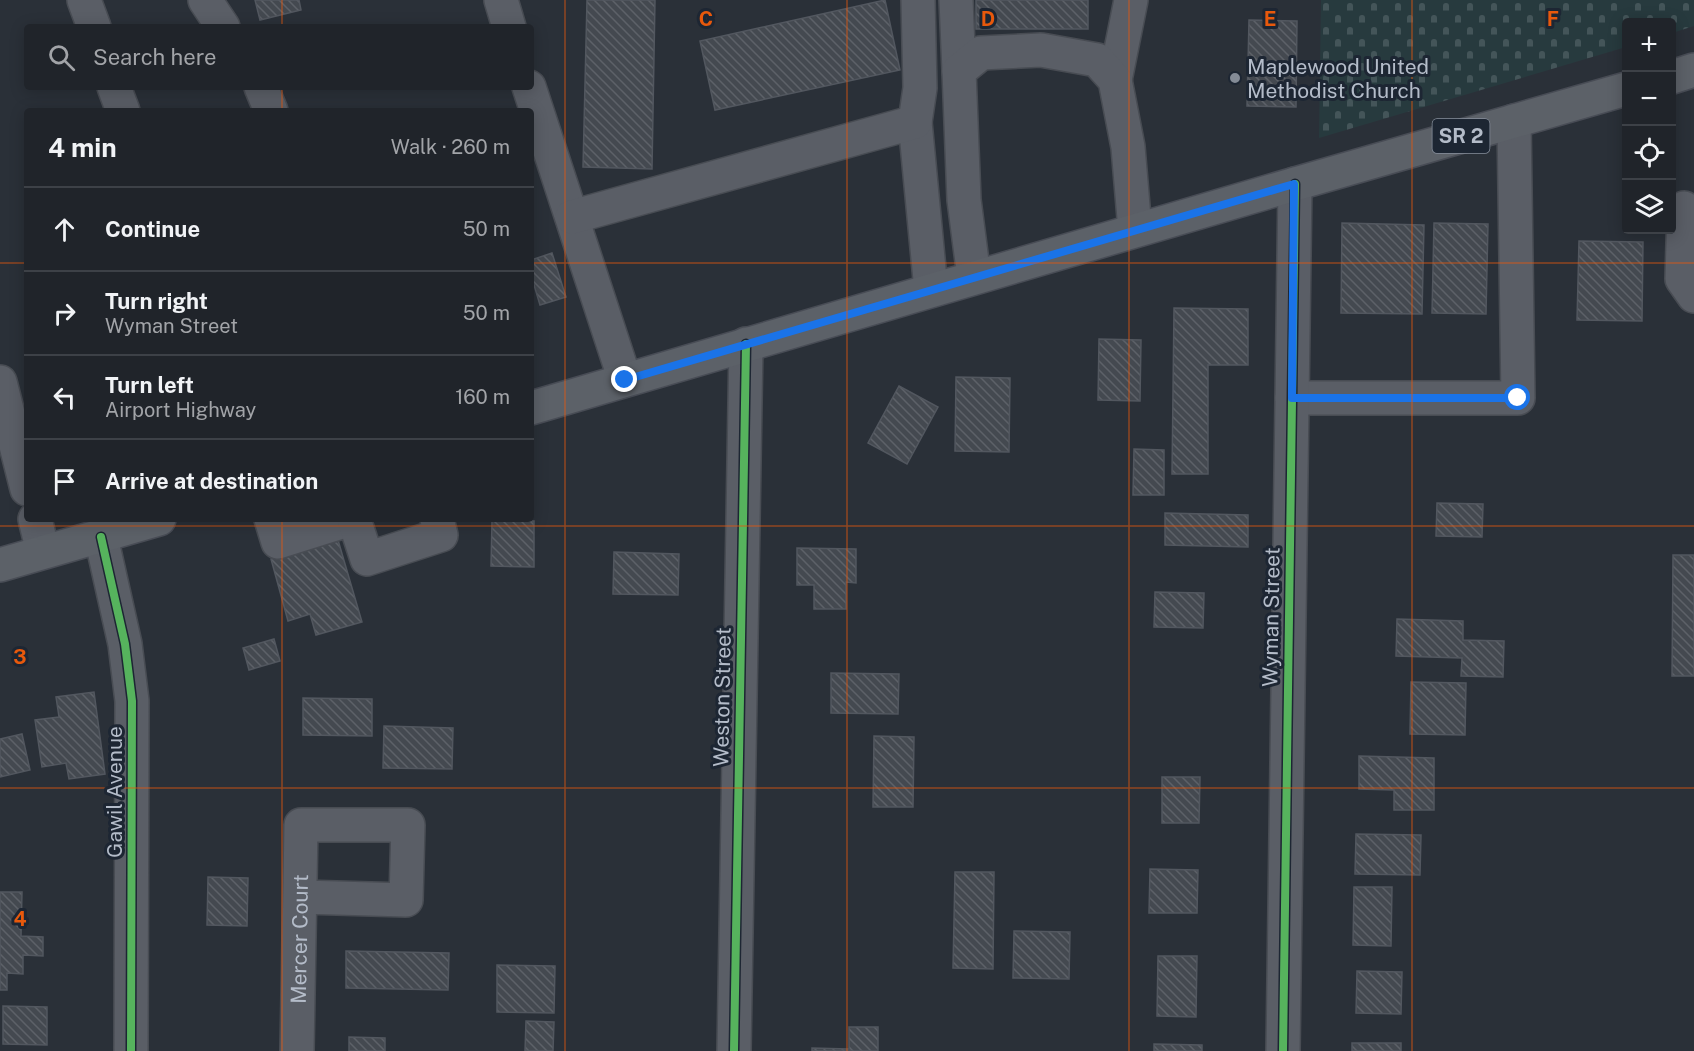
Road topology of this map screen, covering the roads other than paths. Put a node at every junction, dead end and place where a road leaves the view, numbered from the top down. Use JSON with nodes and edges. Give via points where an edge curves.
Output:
{"nodes":[{"id":1,"x":84,"y":0,"type":"edge"},
{"id":2,"x":205,"y":0,"type":"edge"},
{"id":3,"x":501,"y":0,"type":"edge"},
{"id":4,"x":918,"y":0,"type":"edge"},
{"id":5,"x":956,"y":0,"type":"edge"},
{"id":6,"x":1131,"y":0,"type":"edge"},
{"id":7,"x":93,"y":24,"type":"edge"},
{"id":8,"x":221,"y":24,"type":"edge"},
{"id":9,"x":508,"y":24,"type":"edge"},
{"id":10,"x":1694,"y":70,"type":"edge"},
{"id":11,"x":959,"y":71,"type":"junction"},
{"id":12,"x":1676,"y":75,"type":"edge"},
{"id":13,"x":1115,"y":80,"type":"junction"},
{"id":14,"x":115,"y":90,"type":"edge"},
{"id":15,"x":530,"y":90,"type":"edge"},
{"id":16,"x":1622,"y":90,"type":"edge"},
{"id":17,"x":122,"y":108,"type":"edge"},
{"id":18,"x":1514,"y":121,"type":"junction"},
{"id":19,"x":915,"y":122,"type":"junction"},
{"id":20,"x":1294,"y":184,"type":"junction"},
{"id":21,"x":1684,"y":208,"type":"dead end"},
{"id":22,"x":572,"y":217,"type":"junction"},
{"id":23,"x":1135,"y":230,"type":"junction"},
{"id":24,"x":974,"y":277,"type":"junction"},
{"id":25,"x":931,"y":290,"type":"junction"},
{"id":26,"x":1694,"y":296,"type":"edge"},
{"id":27,"x":746,"y":344,"type":"junction"},
{"id":28,"x":625,"y":380,"type":"junction"},
{"id":29,"x":1,"y":393,"type":"edge"},
{"id":30,"x":1292,"y":398,"type":"junction"},
{"id":31,"x":534,"y":407,"type":"edge"},
{"id":32,"x":24,"y":478,"type":"edge"},
{"id":33,"x":35,"y":522,"type":"edge"},
{"id":34,"x":149,"y":522,"type":"edge"},
{"id":35,"x":272,"y":522,"type":"edge"},
{"id":36,"x":343,"y":522,"type":"edge"},
{"id":37,"x":354,"y":522,"type":"edge"},
{"id":38,"x":438,"y":522,"type":"edge"},
{"id":39,"x":101,"y":537,"type":"junction"},
{"id":40,"x":43,"y":552,"type":"junction"},
{"id":41,"x":0,"y":565,"type":"edge"},
{"id":42,"x":302,"y":897,"type":"junction"},
{"id":43,"x":131,"y":1051,"type":"edge"},
{"id":44,"x":297,"y":1051,"type":"edge"},
{"id":45,"x":734,"y":1051,"type":"edge"},
{"id":46,"x":1283,"y":1051,"type":"edge"}],
"edges":[{"from":1,"to":7,"type":"street"},
{"from":2,"to":8,"type":"street"},
{"from":3,"to":9,"type":"street"},
{"from":4,"to":19,"type":"street","via":[[920,88]]},
{"from":5,"to":11,"type":"street"},
{"from":6,"to":13,"type":"street"},
{"from":10,"to":12,"type":"main road"},
{"from":11,"to":13,"type":"street","via":[[981,53],[1041,50],[1098,60]]},
{"from":11,"to":24,"type":"street","via":[[964,200]]},
{"from":13,"to":23,"type":"street","via":[[1128,147]]},
{"from":14,"to":17,"type":"street"},
{"from":15,"to":22,"type":"street"},
{"from":16,"to":18,"type":"main road","number":"SR 2"},
{"from":18,"to":20,"type":"main road","number":"SR 2"},
{"from":18,"to":30,"type":"street","via":[[1518,398]]},
{"from":19,"to":22,"type":"street"},
{"from":19,"to":25,"type":"street"},
{"from":20,"to":23,"type":"main road","number":"SR 2"},
{"from":20,"to":30,"type":"street","name":"Wyman Street"},
{"from":21,"to":26,"type":"street","via":[[1682,279]]},
{"from":22,"to":28,"type":"street"},
{"from":23,"to":24,"type":"main road","number":"SR 2"},
{"from":24,"to":25,"type":"main road","number":"SR 2"},
{"from":25,"to":27,"type":"main road","number":"SR 2"},
{"from":27,"to":28,"type":"main road","number":"SR 2"},
{"from":27,"to":45,"type":"street","name":"Weston Street"},
{"from":28,"to":31,"type":"main road","number":"SR 2"},
{"from":29,"to":32,"type":"street"},
{"from":30,"to":46,"type":"street","name":"Wyman Street"},
{"from":33,"to":40,"type":"street"},
{"from":34,"to":39,"type":"main road"},
{"from":35,"to":36,"type":"street","via":[[278,542]]},
{"from":37,"to":38,"type":"street","via":[[367,559],[441,535]]},
{"from":39,"to":40,"type":"main road"},
{"from":39,"to":43,"type":"street","name":"Gawil Avenue","via":[[125,644],[132,700]]},
{"from":40,"to":41,"type":"main road"},
{"from":42,"to":42,"type":"street","name":"Mercer Court","via":[[301,825],[408,825],[406,900]]},
{"from":42,"to":44,"type":"street","name":"Mercer Court"}]}
